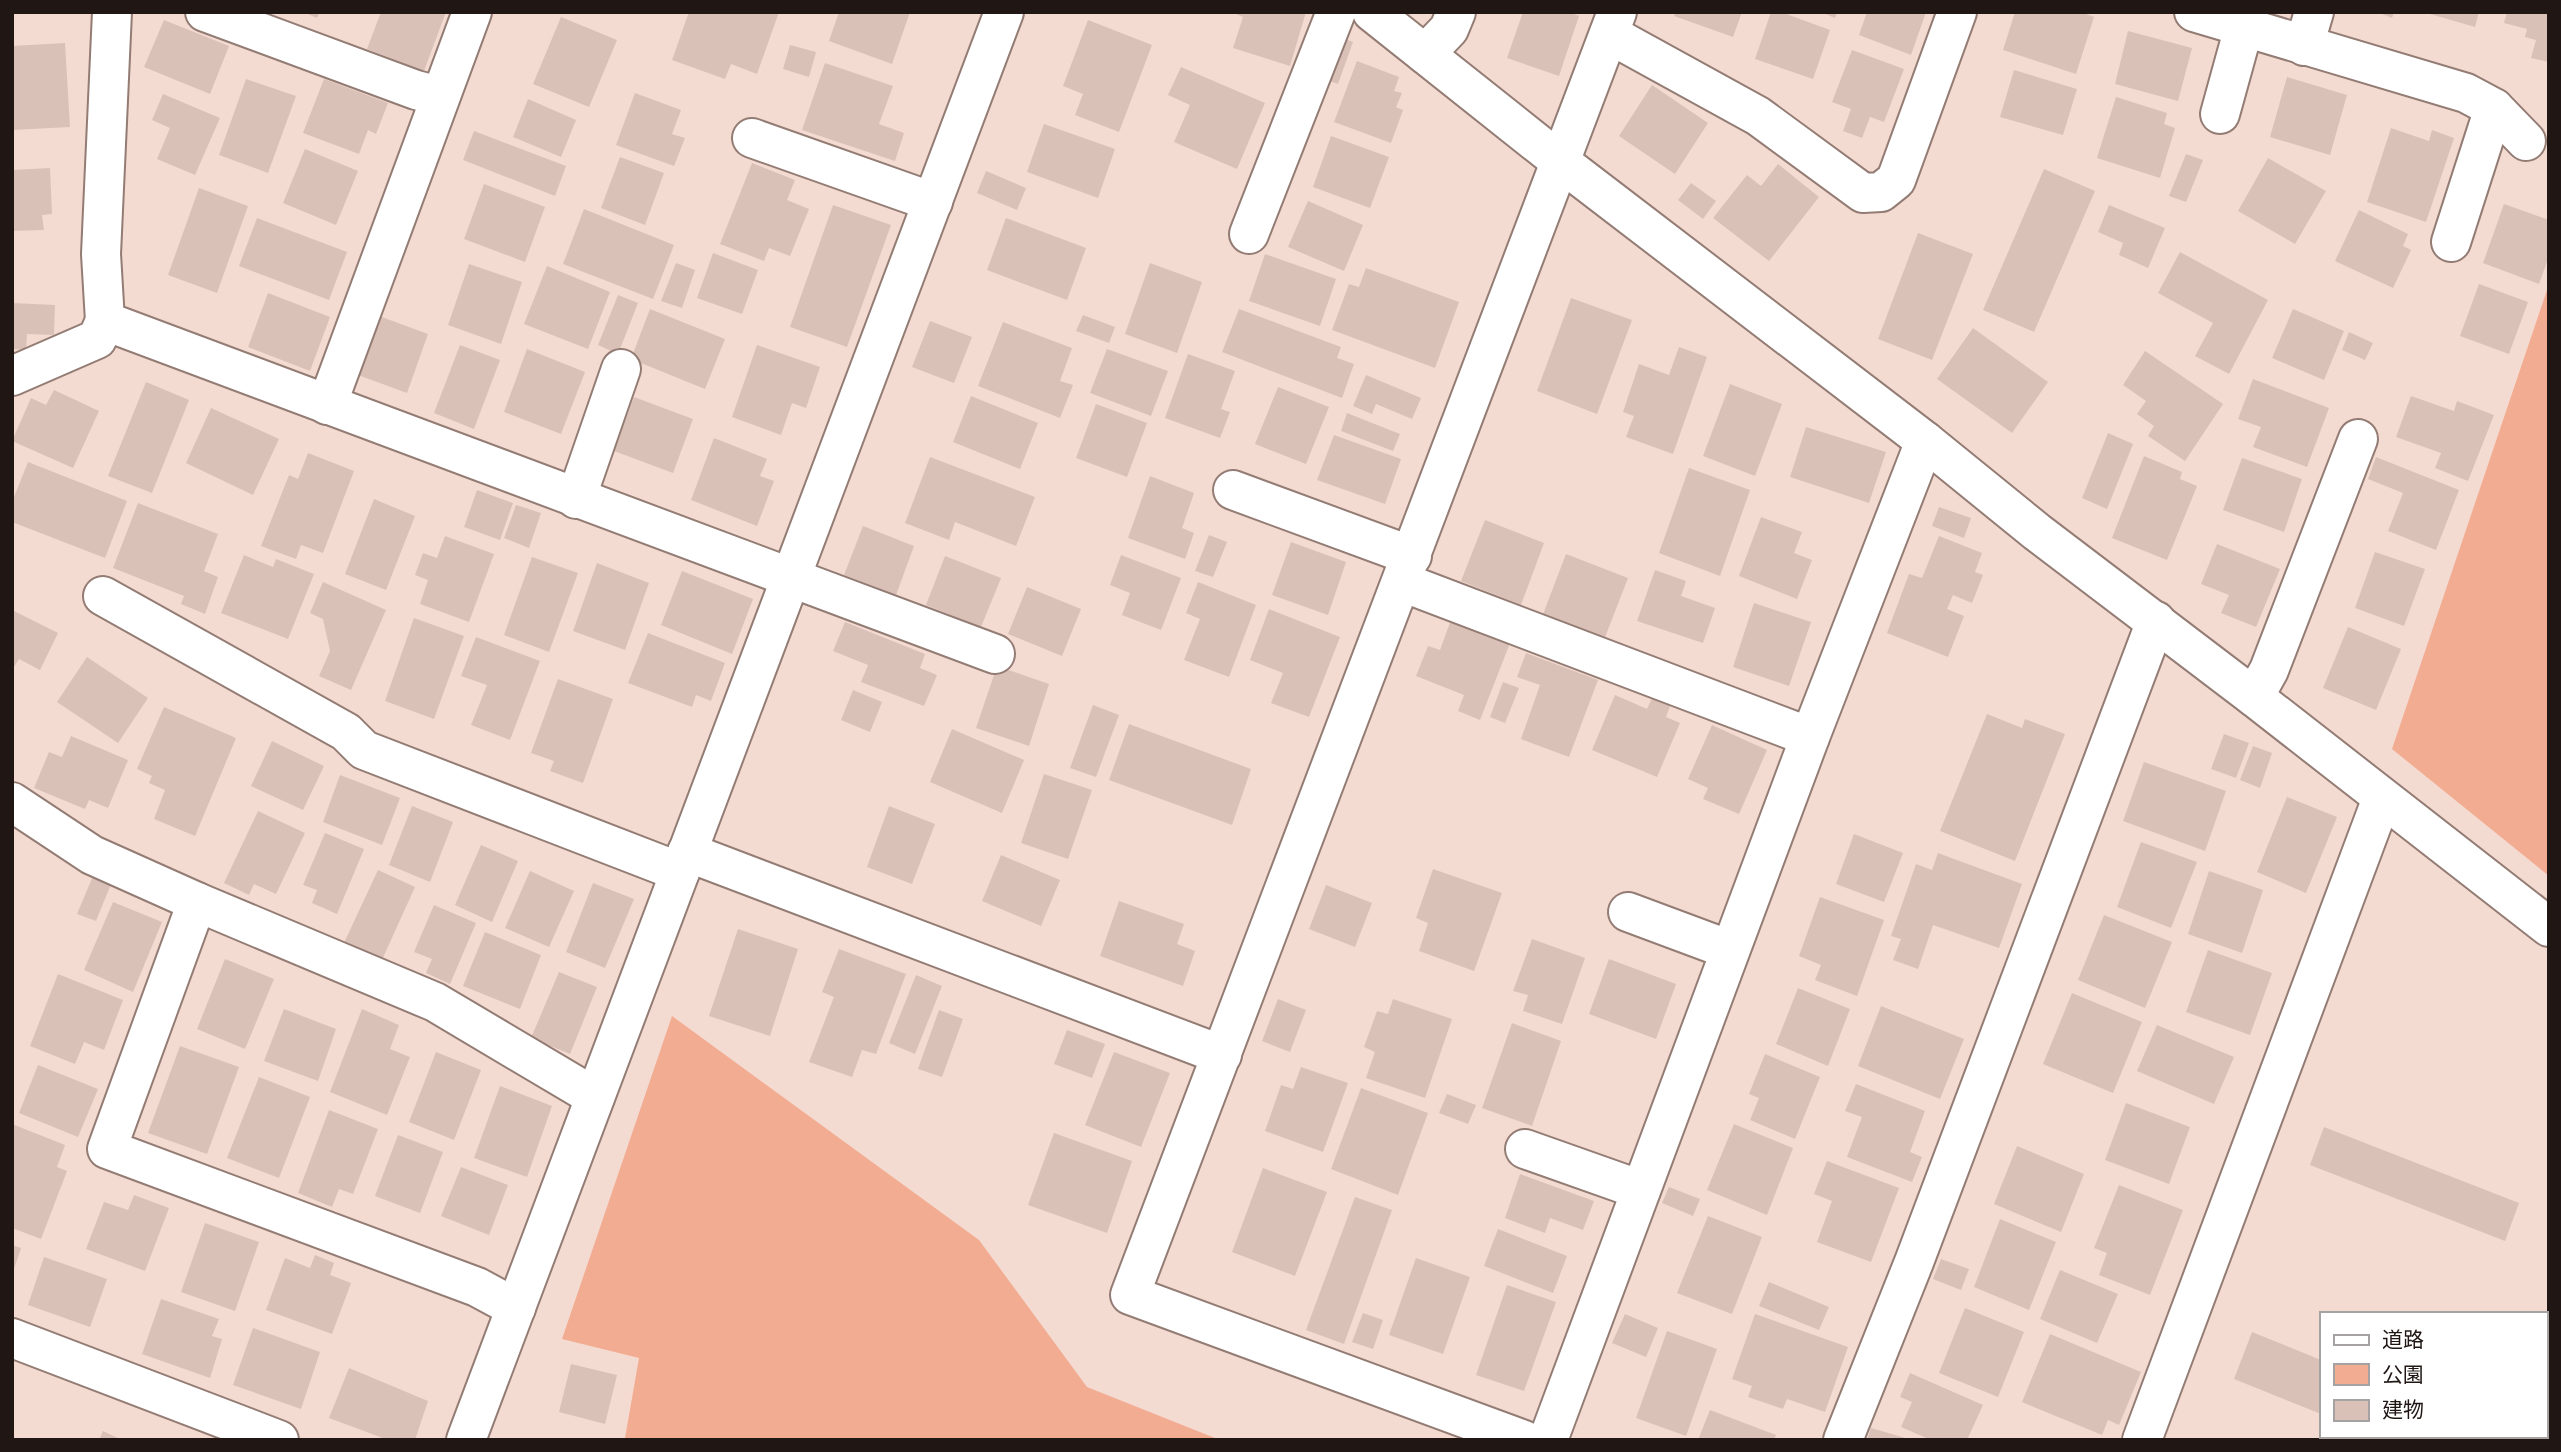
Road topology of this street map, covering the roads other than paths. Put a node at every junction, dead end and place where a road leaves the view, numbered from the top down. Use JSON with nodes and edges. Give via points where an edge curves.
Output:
{"nodes":[{"id":1,"x":112,"y":12,"type":"edge"},
{"id":2,"x":205,"y":12,"type":"edge"},
{"id":3,"x":472,"y":12,"type":"edge"},
{"id":4,"x":1004,"y":12,"type":"edge"},
{"id":5,"x":1336,"y":12,"type":"edge"},
{"id":6,"x":1372,"y":12,"type":"edge"},
{"id":7,"x":1455,"y":12,"type":"edge"},
{"id":8,"x":1957,"y":12,"type":"edge"},
{"id":9,"x":2194,"y":12,"type":"edge"},
{"id":10,"x":1613,"y":23,"type":"edge"},
{"id":11,"x":2244,"y":27,"type":"junction"},
{"id":12,"x":2309,"y":29,"type":"edge"},
{"id":13,"x":1425,"y":54,"type":"junction"},
{"id":14,"x":440,"y":96,"type":"junction"},
{"id":15,"x":2494,"y":108,"type":"junction"},
{"id":16,"x":2220,"y":114,"type":"dead end"},
{"id":17,"x":752,"y":138,"type":"dead end"},
{"id":18,"x":2526,"y":141,"type":"dead end"},
{"id":19,"x":1562,"y":163,"type":"junction"},
{"id":20,"x":933,"y":202,"type":"junction"},
{"id":21,"x":1249,"y":234,"type":"dead end"},
{"id":22,"x":2451,"y":242,"type":"dead end"},
{"id":23,"x":105,"y":321,"type":"junction"},
{"id":24,"x":621,"y":369,"type":"dead end"},
{"id":25,"x":12,"y":376,"type":"edge"},
{"id":26,"x":327,"y":405,"type":"junction"},
{"id":27,"x":2358,"y":439,"type":"dead end"},
{"id":28,"x":1925,"y":441,"type":"junction"},
{"id":29,"x":1233,"y":490,"type":"dead end"},
{"id":30,"x":576,"y":499,"type":"junction"},
{"id":31,"x":1407,"y":569,"type":"junction"},
{"id":32,"x":791,"y":578,"type":"junction"},
{"id":33,"x":103,"y":596,"type":"dead end"},
{"id":34,"x":2156,"y":621,"type":"junction"},
{"id":35,"x":995,"y":654,"type":"dead end"},
{"id":36,"x":2254,"y":697,"type":"junction"},
{"id":37,"x":1810,"y":737,"type":"junction"},
{"id":38,"x":2382,"y":798,"type":"junction"},
{"id":39,"x":12,"y":803,"type":"edge"},
{"id":40,"x":683,"y":862,"type":"junction"},
{"id":41,"x":197,"y":902,"type":"junction"},
{"id":42,"x":1629,"y":912,"type":"dead end"},
{"id":43,"x":2549,"y":927,"type":"edge"},
{"id":44,"x":1730,"y":950,"type":"junction"},
{"id":45,"x":1222,"y":1055,"type":"junction"},
{"id":46,"x":595,"y":1097,"type":"junction"},
{"id":47,"x":1525,"y":1149,"type":"dead end"},
{"id":48,"x":1641,"y":1190,"type":"junction"},
{"id":49,"x":516,"y":1308,"type":"junction"},
{"id":50,"x":12,"y":1338,"type":"edge"},
{"id":51,"x":279,"y":1440,"type":"edge"},
{"id":52,"x":466,"y":1440,"type":"edge"},
{"id":53,"x":1524,"y":1440,"type":"edge"},
{"id":54,"x":1548,"y":1440,"type":"edge"},
{"id":55,"x":1843,"y":1440,"type":"edge"},
{"id":56,"x":2142,"y":1440,"type":"edge"}],
"edges":[{"from":1,"to":23,"type":"street","via":[[101,254]]},
{"from":2,"to":14,"type":"street"},
{"from":3,"to":14,"type":"street"},
{"from":4,"to":20,"type":"street"},
{"from":5,"to":21,"type":"street"},
{"from":6,"to":13,"type":"street"},
{"from":7,"to":13,"type":"street","via":[[1449,29]]},
{"from":8,"to":10,"type":"street","via":[[1896,180],[1881,192],[1863,193],[1758,116]]},
{"from":9,"to":11,"type":"street"},
{"from":10,"to":19,"type":"street"},
{"from":11,"to":12,"type":"street"},
{"from":11,"to":16,"type":"street"},
{"from":12,"to":15,"type":"street"},
{"from":13,"to":19,"type":"street"},
{"from":14,"to":26,"type":"street"},
{"from":15,"to":18,"type":"street"},
{"from":15,"to":22,"type":"street"},
{"from":17,"to":20,"type":"street"},
{"from":19,"to":28,"type":"street"},
{"from":19,"to":31,"type":"street"},
{"from":20,"to":32,"type":"street"},
{"from":23,"to":25,"type":"street","via":[[97,340]]},
{"from":23,"to":26,"type":"street"},
{"from":24,"to":30,"type":"street"},
{"from":26,"to":30,"type":"street"},
{"from":27,"to":36,"type":"street","via":[[2269,670]]},
{"from":28,"to":34,"type":"street"},
{"from":28,"to":37,"type":"street"},
{"from":29,"to":31,"type":"street"},
{"from":30,"to":32,"type":"street"},
{"from":31,"to":37,"type":"street"},
{"from":31,"to":45,"type":"street"},
{"from":32,"to":35,"type":"street"},
{"from":32,"to":40,"type":"street"},
{"from":33,"to":40,"type":"street","via":[[346,732],[365,750]]},
{"from":34,"to":36,"type":"street"},
{"from":34,"to":55,"type":"street"},
{"from":36,"to":38,"type":"street"},
{"from":37,"to":44,"type":"street"},
{"from":38,"to":43,"type":"street"},
{"from":38,"to":56,"type":"street"},
{"from":39,"to":41,"type":"street","via":[[92,855]]},
{"from":40,"to":45,"type":"street"},
{"from":40,"to":46,"type":"street"},
{"from":41,"to":46,"type":"street","via":[[435,1002]]},
{"from":41,"to":49,"type":"street","via":[[107,1149],[477,1287]]},
{"from":42,"to":44,"type":"street"},
{"from":44,"to":48,"type":"street"},
{"from":45,"to":53,"type":"street","via":[[1130,1295]]},
{"from":46,"to":49,"type":"street"},
{"from":47,"to":48,"type":"street"},
{"from":48,"to":54,"type":"street"},
{"from":49,"to":52,"type":"street"},
{"from":50,"to":51,"type":"street"}]}
